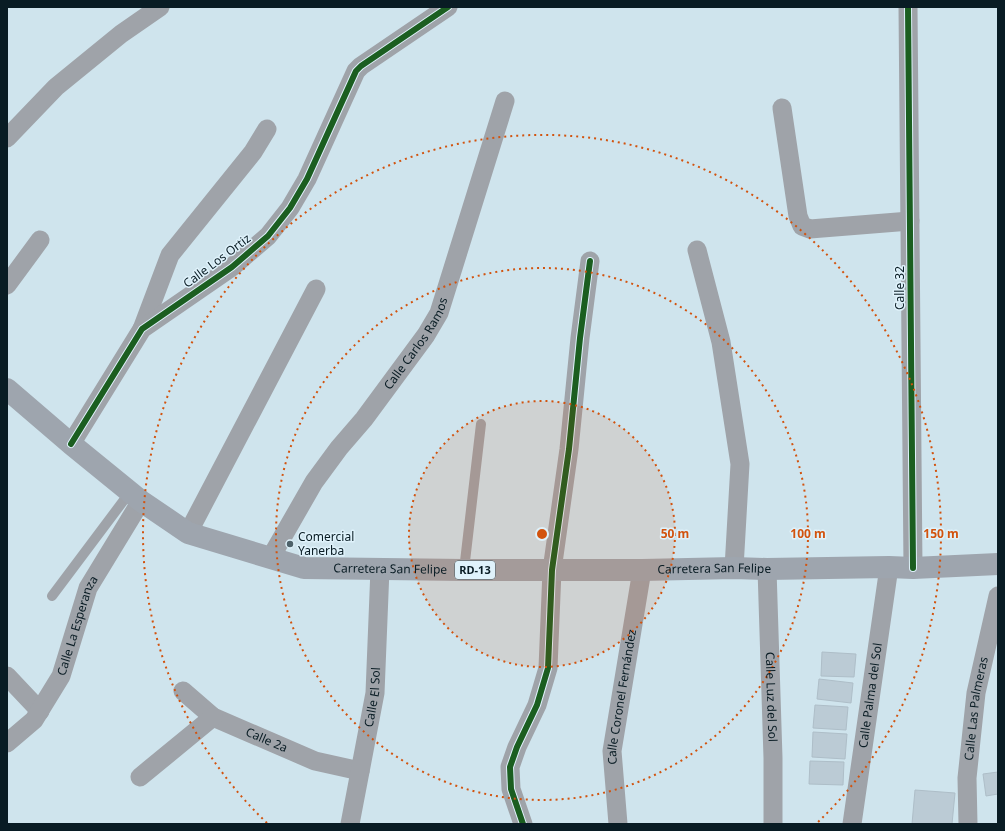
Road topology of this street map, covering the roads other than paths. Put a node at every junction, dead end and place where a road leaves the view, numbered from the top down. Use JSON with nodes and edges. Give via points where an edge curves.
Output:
{"nodes":[{"id":1,"x":160,"y":7,"type":"edge"},
{"id":2,"x":448,"y":7,"type":"edge"},
{"id":3,"x":908,"y":7,"type":"edge"},
{"id":4,"x":505,"y":101,"type":"dead end"},
{"id":5,"x":782,"y":108,"type":"dead end"},
{"id":6,"x":267,"y":129,"type":"dead end"},
{"id":7,"x":7,"y":138,"type":"edge"},
{"id":8,"x":910,"y":221,"type":"junction"},
{"id":9,"x":40,"y":240,"type":"dead end"},
{"id":10,"x":697,"y":250,"type":"dead end"},
{"id":11,"x":590,"y":261,"type":"dead end"},
{"id":12,"x":7,"y":285,"type":"edge"},
{"id":13,"x":316,"y":289,"type":"dead end"},
{"id":14,"x":142,"y":329,"type":"junction"},
{"id":15,"x":7,"y":389,"type":"edge"},
{"id":16,"x":481,"y":424,"type":"dead end"},
{"id":17,"x":71,"y":444,"type":"junction"},
{"id":18,"x":136,"y":497,"type":"junction"},
{"id":19,"x":188,"y":533,"type":"junction"},
{"id":20,"x":271,"y":557,"type":"junction"},
{"id":21,"x":998,"y":564,"type":"edge"},
{"id":22,"x":889,"y":567,"type":"junction"},
{"id":23,"x":734,"y":568,"type":"junction"},
{"id":24,"x":913,"y":568,"type":"junction"},
{"id":25,"x":380,"y":569,"type":"junction"},
{"id":26,"x":767,"y":569,"type":"junction"},
{"id":27,"x":464,"y":570,"type":"junction"},
{"id":28,"x":552,"y":570,"type":"junction"},
{"id":29,"x":642,"y":570,"type":"junction"},
{"id":30,"x":52,"y":596,"type":"dead end"},
{"id":31,"x":998,"y":596,"type":"edge"},
{"id":32,"x":7,"y":676,"type":"edge"},
{"id":33,"x":183,"y":691,"type":"dead end"},
{"id":34,"x":40,"y":711,"type":"junction"},
{"id":35,"x":213,"y":718,"type":"junction"},
{"id":36,"x":7,"y":743,"type":"edge"},
{"id":37,"x":360,"y":772,"type":"junction"},
{"id":38,"x":140,"y":777,"type":"dead end"},
{"id":39,"x":350,"y":824,"type":"edge"},
{"id":40,"x":523,"y":824,"type":"edge"},
{"id":41,"x":618,"y":824,"type":"edge"},
{"id":42,"x":774,"y":824,"type":"edge"},
{"id":43,"x":852,"y":824,"type":"edge"},
{"id":44,"x":968,"y":824,"type":"edge"}],
"edges":[{"from":1,"to":7,"type":"street","via":[[121,34],[56,87]]},
{"from":2,"to":14,"type":"street","name":"Calle Los Ortiz","via":[[356,70],[307,179],[290,208],[268,236],[232,267]]},
{"from":3,"to":8,"type":"street","name":"Calle 32"},
{"from":4,"to":20,"type":"street","name":"Calle Carlos Ramos","via":[[439,313],[422,342],[318,476]]},
{"from":5,"to":8,"type":"street","via":[[798,216],[802,226],[810,229]]},
{"from":6,"to":14,"type":"street","via":[[253,152],[170,255]]},
{"from":8,"to":24,"type":"street","name":"Calle 32"},
{"from":9,"to":12,"type":"street"},
{"from":10,"to":23,"type":"street","via":[[721,342],[740,464]]},
{"from":11,"to":28,"type":"street","via":[[570,449]]},
{"from":13,"to":19,"type":"street"},
{"from":14,"to":17,"type":"street","name":"Calle Los Ortiz"},
{"from":15,"to":17,"type":"main road","name":"Carretera San Felipe","number":"RD-13"},
{"from":16,"to":27,"type":"lane"},
{"from":17,"to":18,"type":"main road","name":"Carretera San Felipe","number":"RD-13"},
{"from":18,"to":19,"type":"main road","name":"Carretera San Felipe","number":"RD-13"},
{"from":18,"to":30,"type":"lane"},
{"from":18,"to":34,"type":"street","name":"Calle La Esperanza","via":[[88,588],[62,676]]},
{"from":19,"to":20,"type":"main road","name":"Carretera San Felipe","number":"RD-13"},
{"from":20,"to":25,"type":"main road","name":"Carretera San Felipe","number":"RD-13","via":[[304,568]]},
{"from":21,"to":24,"type":"main road","name":"Carretera San Felipe","number":"RD-13"},
{"from":22,"to":24,"type":"main road","name":"Carretera San Felipe","number":"RD-13"},
{"from":22,"to":26,"type":"main road","name":"Carretera San Felipe","number":"RD-13"},
{"from":22,"to":43,"type":"street","name":"Calle Palma del Sol"},
{"from":23,"to":26,"type":"main road","name":"Carretera San Felipe","number":"RD-13"},
{"from":23,"to":29,"type":"main road","name":"Carretera San Felipe","number":"RD-13"},
{"from":25,"to":27,"type":"main road","name":"Carretera San Felipe","number":"RD-13"},
{"from":25,"to":37,"type":"street","name":"Calle El Sol","via":[[374,693]]},
{"from":26,"to":42,"type":"street","name":"Calle Luz del Sol"},
{"from":27,"to":28,"type":"main road","name":"Carretera San Felipe","number":"RD-13"},
{"from":28,"to":29,"type":"main road","name":"Carretera San Felipe","number":"RD-13"},
{"from":28,"to":40,"type":"street","via":[[548,668],[537,705],[510,767],[511,789]]},
{"from":29,"to":41,"type":"street","name":"Calle Coronel Fernández","via":[[612,751]]},
{"from":31,"to":44,"type":"street","name":"Calle Las Palmeras","via":[[976,693],[967,778]]},
{"from":32,"to":34,"type":"street"},
{"from":33,"to":35,"type":"street","name":"Calle 2a"},
{"from":34,"to":36,"type":"street","name":"Calle La Esperanza","via":[[34,720]]},
{"from":35,"to":37,"type":"street","name":"Calle 2a","via":[[316,761]]},
{"from":35,"to":38,"type":"street"},
{"from":37,"to":39,"type":"street","name":"Calle El Sol"}]}
